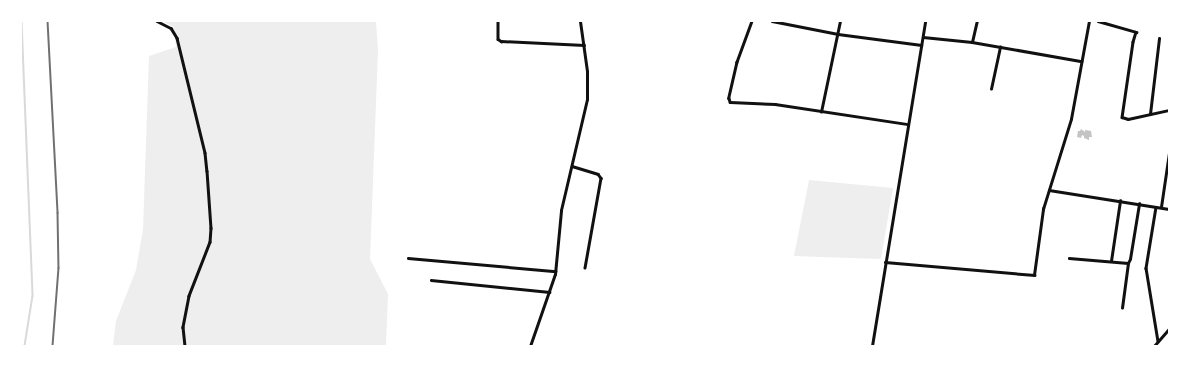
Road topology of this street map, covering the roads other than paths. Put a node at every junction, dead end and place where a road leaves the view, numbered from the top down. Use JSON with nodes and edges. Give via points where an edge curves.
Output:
{"nodes":[{"id":1,"x":157,"y":21,"type":"edge"},
{"id":2,"x":498,"y":21,"type":"edge"},
{"id":3,"x":580,"y":21,"type":"edge"},
{"id":4,"x":752,"y":21,"type":"edge"},
{"id":5,"x":772,"y":21,"type":"edge"},
{"id":6,"x":840,"y":21,"type":"edge"},
{"id":7,"x":925,"y":21,"type":"edge"},
{"id":8,"x":977,"y":21,"type":"edge"},
{"id":9,"x":1089,"y":21,"type":"edge"},
{"id":10,"x":1098,"y":21,"type":"edge"},
{"id":11,"x":838,"y":34,"type":"junction"},
{"id":12,"x":923,"y":37,"type":"junction"},
{"id":13,"x":1159,"y":39,"type":"dead end"},
{"id":14,"x":972,"y":42,"type":"junction"},
{"id":15,"x":922,"y":44,"type":"junction"},
{"id":16,"x":584,"y":46,"type":"junction"},
{"id":17,"x":1000,"y":47,"type":"junction"},
{"id":18,"x":1082,"y":61,"type":"junction"},
{"id":19,"x":991,"y":89,"type":"dead end"},
{"id":20,"x":1169,"y":110,"type":"edge"},
{"id":21,"x":821,"y":112,"type":"junction"},
{"id":22,"x":1150,"y":114,"type":"junction"},
{"id":23,"x":908,"y":124,"type":"junction"},
{"id":24,"x":1169,"y":153,"type":"edge"},
{"id":25,"x":572,"y":166,"type":"junction"},
{"id":26,"x":1049,"y":190,"type":"junction"},
{"id":27,"x":1120,"y":201,"type":"junction"},
{"id":28,"x":1139,"y":204,"type":"junction"},
{"id":29,"x":1156,"y":206,"type":"junction"},
{"id":30,"x":1161,"y":207,"type":"junction"},
{"id":31,"x":1169,"y":210,"type":"edge"},
{"id":32,"x":408,"y":258,"type":"dead end"},
{"id":33,"x":1069,"y":258,"type":"dead end"},
{"id":34,"x":1111,"y":261,"type":"junction"},
{"id":35,"x":885,"y":262,"type":"junction"},
{"id":36,"x":1128,"y":263,"type":"junction"},
{"id":37,"x":585,"y":268,"type":"dead end"},
{"id":38,"x":555,"y":271,"type":"junction"},
{"id":39,"x":430,"y":280,"type":"dead end"},
{"id":40,"x":550,"y":292,"type":"junction"},
{"id":41,"x":1122,"y":308,"type":"dead end"},
{"id":42,"x":1169,"y":329,"type":"edge"},
{"id":43,"x":1158,"y":341,"type":"junction"},
{"id":44,"x":185,"y":346,"type":"edge"},
{"id":45,"x":530,"y":346,"type":"edge"},
{"id":46,"x":872,"y":346,"type":"edge"},
{"id":47,"x":1154,"y":346,"type":"edge"}],
"edges":[{"from":1,"to":44,"type":"street","via":[[171,28],[177,38],[205,153],[207,171],[210,242],[189,296],[184,327]]},
{"from":2,"to":16,"type":"street","via":[[498,39],[502,41]]},
{"from":3,"to":16,"type":"street"},
{"from":4,"to":21,"type":"street","via":[[737,62],[730,102],[775,104]]},
{"from":5,"to":11,"type":"street"},
{"from":6,"to":11,"type":"street"},
{"from":7,"to":12,"type":"street"},
{"from":8,"to":14,"type":"street"},
{"from":9,"to":18,"type":"street"},
{"from":10,"to":22,"type":"street","via":[[1136,32],[1122,116],[1128,119]]},
{"from":11,"to":15,"type":"street"},
{"from":11,"to":21,"type":"street"},
{"from":12,"to":14,"type":"street"},
{"from":12,"to":15,"type":"street"},
{"from":13,"to":22,"type":"street"},
{"from":14,"to":17,"type":"street"},
{"from":15,"to":23,"type":"street"},
{"from":16,"to":25,"type":"street","via":[[588,92]]},
{"from":17,"to":18,"type":"street"},
{"from":17,"to":19,"type":"street"},
{"from":18,"to":26,"type":"street","via":[[1071,119]]},
{"from":20,"to":22,"type":"street"},
{"from":21,"to":23,"type":"street"},
{"from":23,"to":35,"type":"street"},
{"from":24,"to":30,"type":"street"},
{"from":25,"to":37,"type":"street","via":[[598,174],[601,180]]},
{"from":25,"to":38,"type":"street","via":[[561,210]]},
{"from":26,"to":27,"type":"street"},
{"from":26,"to":35,"type":"street","via":[[1043,209],[1034,275]]},
{"from":27,"to":28,"type":"street"},
{"from":27,"to":34,"type":"street"},
{"from":28,"to":29,"type":"street"},
{"from":28,"to":36,"type":"street"},
{"from":29,"to":30,"type":"street"},
{"from":29,"to":43,"type":"street","via":[[1146,268]]},
{"from":30,"to":31,"type":"street"},
{"from":32,"to":38,"type":"street"},
{"from":33,"to":34,"type":"street"},
{"from":34,"to":36,"type":"street"},
{"from":35,"to":46,"type":"street"},
{"from":36,"to":41,"type":"street"},
{"from":38,"to":40,"type":"street"},
{"from":39,"to":40,"type":"street"},
{"from":40,"to":45,"type":"street"},
{"from":42,"to":43,"type":"street"},
{"from":43,"to":47,"type":"street"}]}
